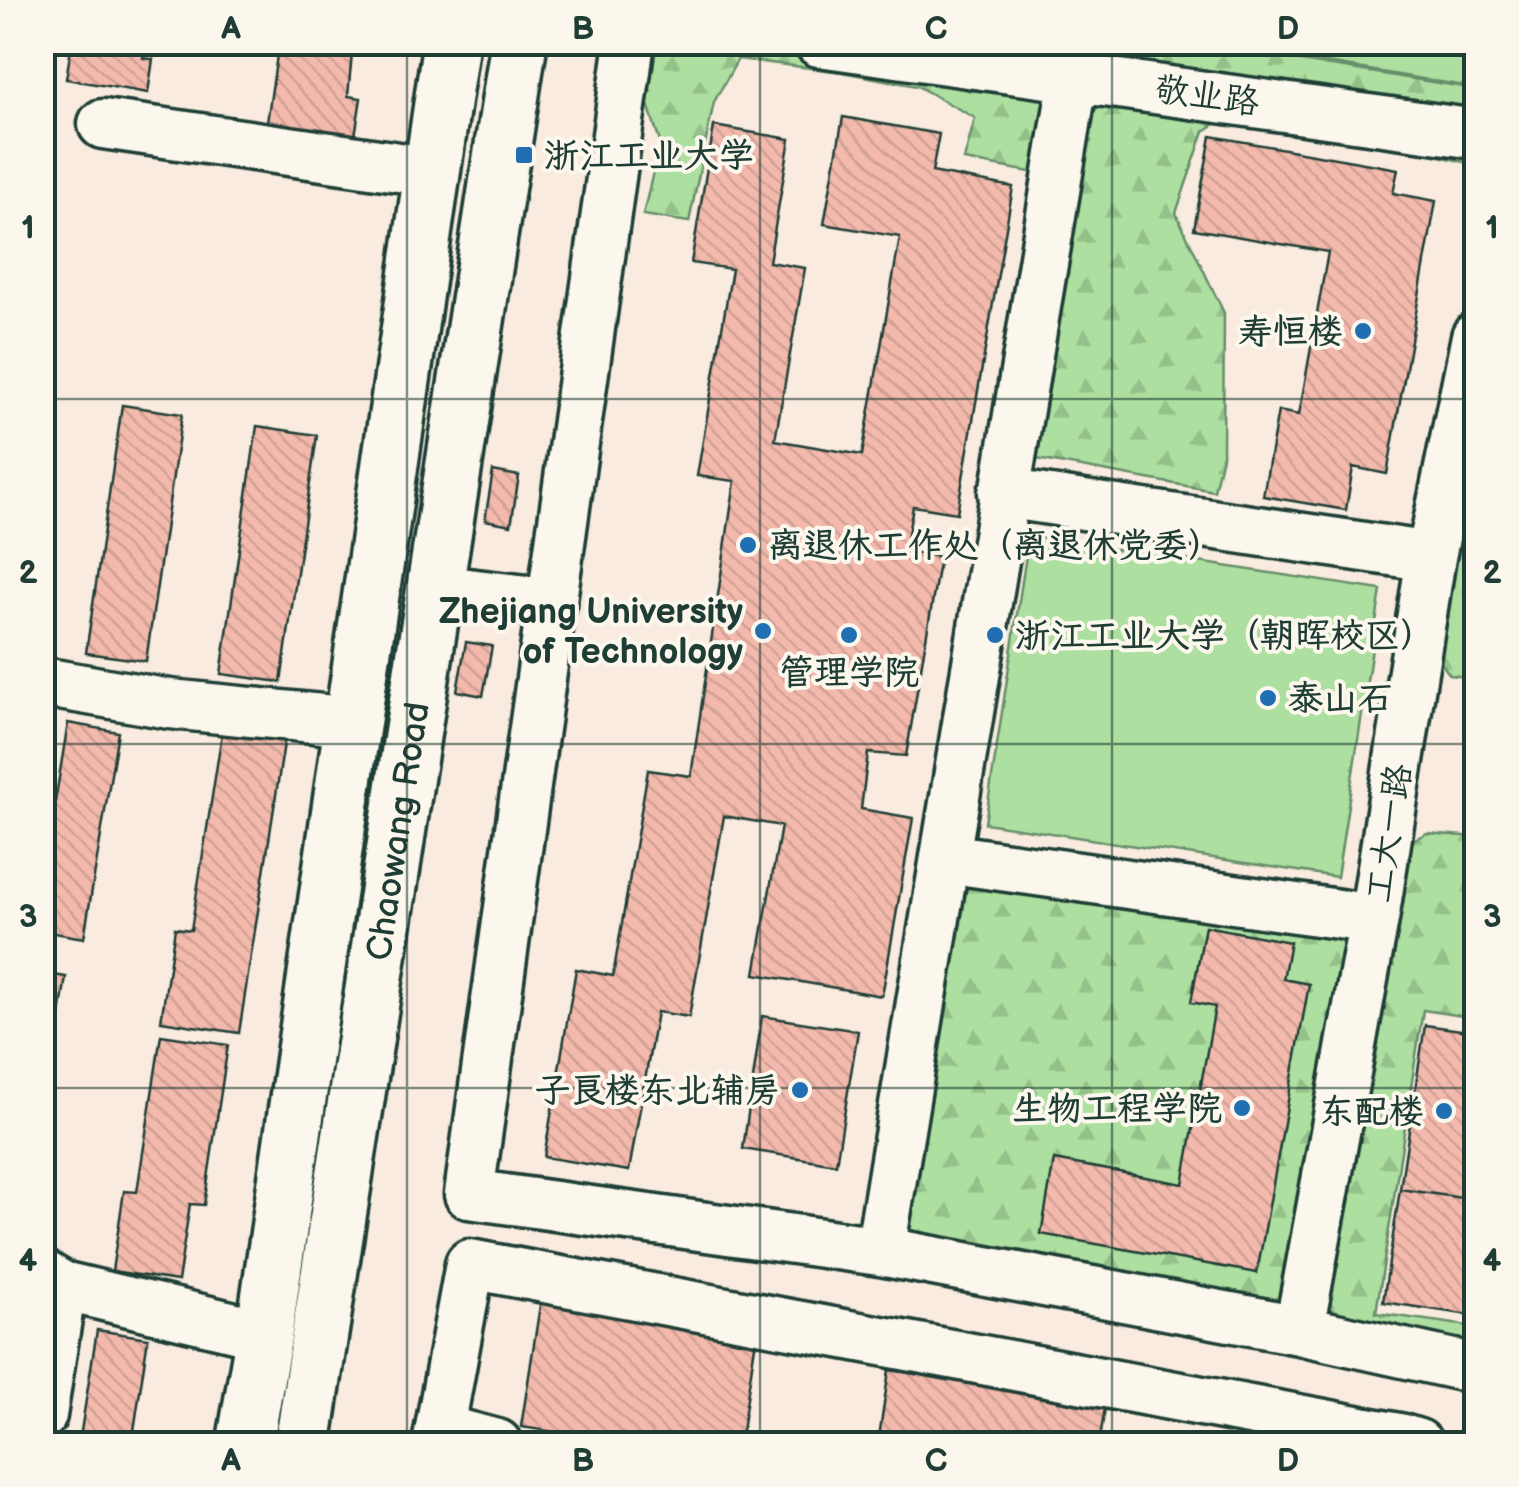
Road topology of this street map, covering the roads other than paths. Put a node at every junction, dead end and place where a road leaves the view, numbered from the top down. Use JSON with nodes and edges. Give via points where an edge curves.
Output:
{"nodes":[{"id":1,"x":451,"y":42,"type":"edge"},
{"id":2,"x":519,"y":42,"type":"edge"},
{"id":3,"x":630,"y":42,"type":"edge"},
{"id":4,"x":819,"y":42,"type":"edge"},
{"id":5,"x":1074,"y":76,"type":"junction"},
{"id":6,"x":102,"y":124,"type":"dead end"},
{"id":7,"x":1476,"y":134,"type":"edge"},
{"id":8,"x":432,"y":172,"type":"junction"},
{"id":9,"x":1476,"y":337,"type":"edge"},
{"id":10,"x":1003,"y":493,"type":"junction"},
{"id":11,"x":1431,"y":557,"type":"junction"},
{"id":12,"x":434,"y":589,"type":"junction"},
{"id":13,"x":552,"y":603,"type":"junction"},
{"id":14,"x":42,"y":682,"type":"edge"},
{"id":15,"x":353,"y":722,"type":"junction"},
{"id":16,"x":945,"y":858,"type":"junction"},
{"id":17,"x":1374,"y":919,"type":"junction"},
{"id":18,"x":880,"y":1251,"type":"junction"},
{"id":19,"x":52,"y":1280,"type":"edge"},
{"id":20,"x":1298,"y":1330,"type":"junction"},
{"id":21,"x":264,"y":1334,"type":"junction"},
{"id":22,"x":1476,"y":1369,"type":"edge"},
{"id":23,"x":42,"y":1415,"type":"edge"},
{"id":24,"x":1218,"y":1424,"type":"edge"},
{"id":25,"x":1281,"y":1430,"type":"edge"},
{"id":26,"x":438,"y":1437,"type":"edge"},
{"id":27,"x":310,"y":1443,"type":"edge"},
{"id":28,"x":245,"y":1444,"type":"edge"},
{"id":29,"x":498,"y":1444,"type":"edge"},
{"id":30,"x":1418,"y":1444,"type":"edge"}],
"edges":[{"from":1,"to":8,"type":"main road","name":"Chaowang Road"},
{"from":2,"to":12,"type":"main road","name":"Chaowang Road"},
{"from":3,"to":13,"type":"street"},
{"from":4,"to":5,"type":"street","name":"敬业路"},
{"from":5,"to":7,"type":"street","name":"敬业路"},
{"from":5,"to":10,"type":"street"},
{"from":6,"to":8,"type":"street"},
{"from":8,"to":15,"type":"main road","name":"Chaowang Road"},
{"from":9,"to":11,"type":"street","name":"工大一路"},
{"from":10,"to":11,"type":"street"},
{"from":10,"to":16,"type":"street"},
{"from":11,"to":17,"type":"street","name":"工大一路"},
{"from":12,"to":13,"type":"street"},
{"from":12,"to":27,"type":"main road","name":"Chaowang Road"},
{"from":13,"to":18,"type":"street","via":[[469,1194]]},
{"from":14,"to":15,"type":"street","via":[[170,704]]},
{"from":15,"to":21,"type":"main road","name":"Chaowang Road"},
{"from":16,"to":17,"type":"street"},
{"from":16,"to":18,"type":"street"},
{"from":17,"to":20,"type":"street","name":"工大一路"},
{"from":18,"to":20,"type":"street"},
{"from":19,"to":21,"type":"street"},
{"from":19,"to":23,"type":"street"},
{"from":20,"to":22,"type":"street"},
{"from":21,"to":28,"type":"main road","name":"Chaowang Road"},
{"from":24,"to":25,"type":"street"},
{"from":24,"to":26,"type":"street","via":[[470,1264]]},
{"from":25,"to":30,"type":"street"},
{"from":26,"to":29,"type":"street"}]}
